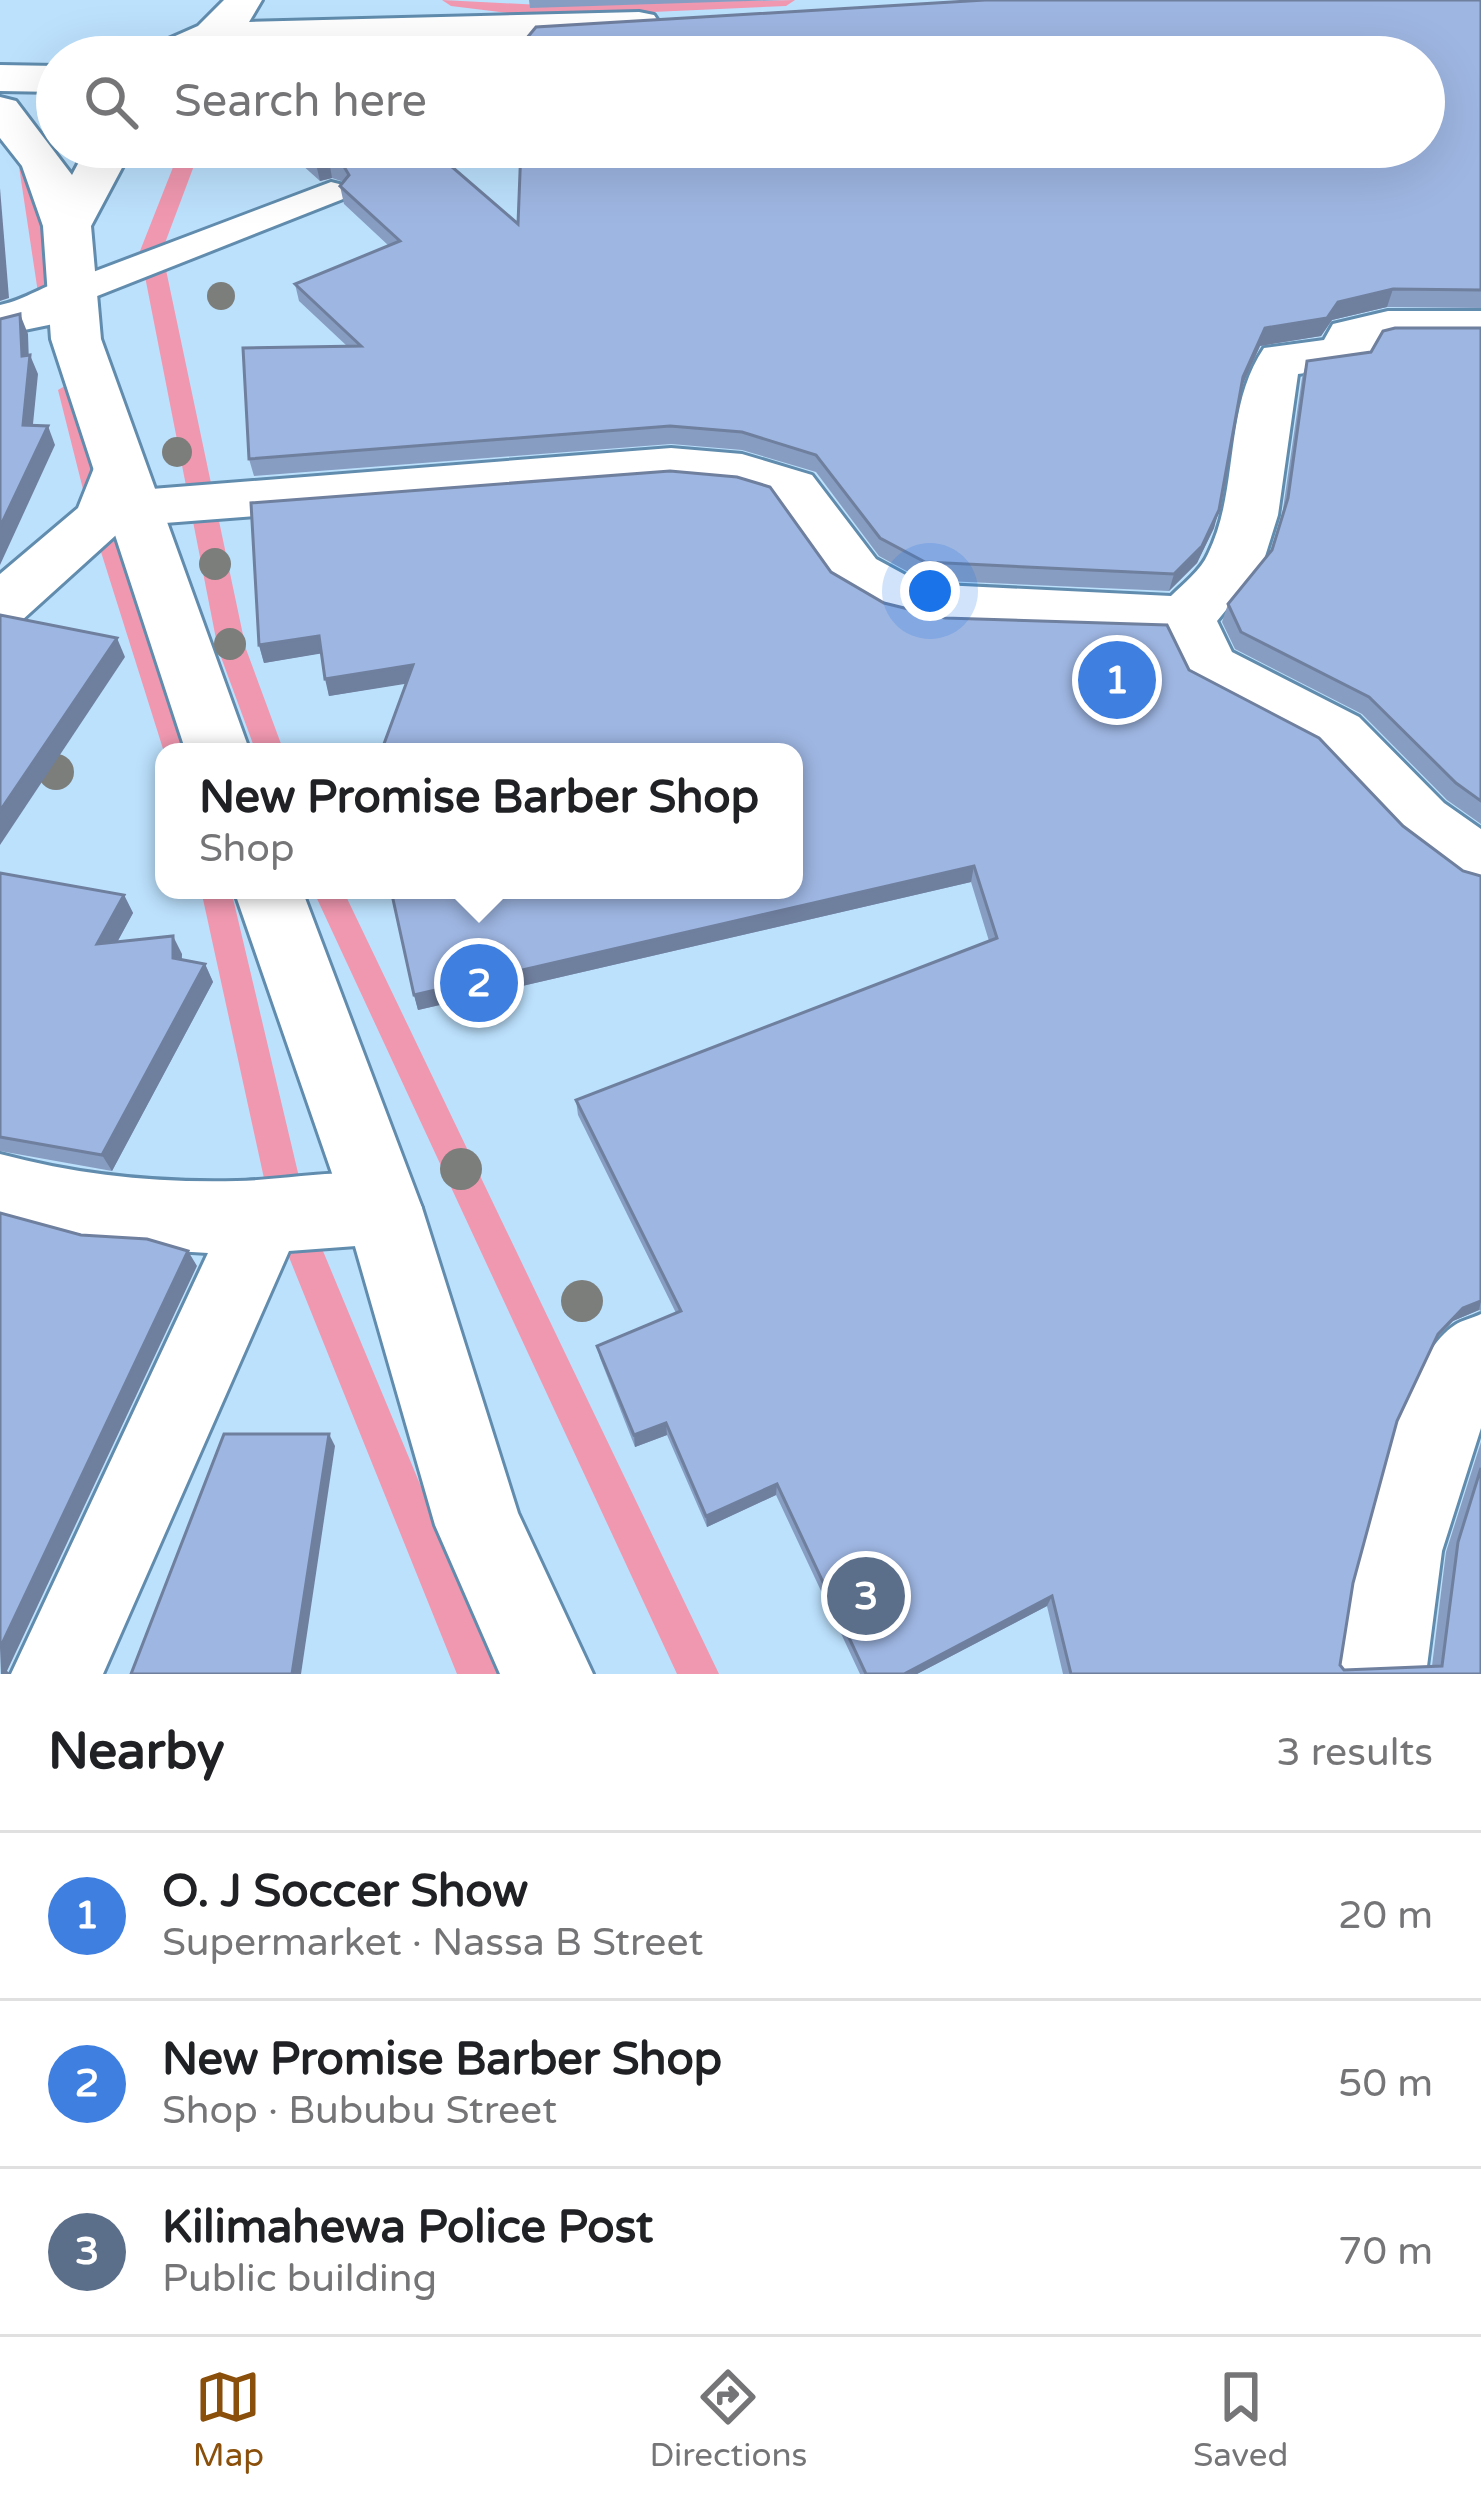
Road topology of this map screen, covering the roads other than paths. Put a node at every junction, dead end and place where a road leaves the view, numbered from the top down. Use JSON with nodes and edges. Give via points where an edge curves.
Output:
{"nodes":[{"id":1,"x":246,"y":0,"type":"edge"},
{"id":2,"x":438,"y":0,"type":"edge"},
{"id":3,"x":675,"y":23,"type":"edge"},
{"id":4,"x":204,"y":36,"type":"edge"},
{"id":5,"x":507,"y":36,"type":"edge"},
{"id":6,"x":568,"y":36,"type":"edge"},
{"id":7,"x":0,"y":78,"type":"edge"},
{"id":8,"x":36,"y":79,"type":"edge"},
{"id":9,"x":0,"y":110,"type":"edge"},
{"id":10,"x":36,"y":154,"type":"edge"},
{"id":11,"x":45,"y":168,"type":"edge"},
{"id":12,"x":99,"y":168,"type":"edge"},
{"id":13,"x":331,"y":192,"type":"dead end"},
{"id":14,"x":67,"y":226,"type":"junction"},
{"id":15,"x":69,"y":293,"type":"junction"},
{"id":16,"x":0,"y":320,"type":"edge"},
{"id":17,"x":1481,"y":326,"type":"edge"},
{"id":18,"x":126,"y":488,"type":"junction"},
{"id":19,"x":0,"y":606,"type":"edge"},
{"id":20,"x":1186,"y":618,"type":"junction"},
{"id":21,"x":215,"y":743,"type":"edge"},
{"id":22,"x":1481,"y":865,"type":"edge"},
{"id":23,"x":271,"y":899,"type":"edge"},
{"id":24,"x":0,"y":1189,"type":"edge"},
{"id":25,"x":383,"y":1208,"type":"junction"},
{"id":26,"x":264,"y":1219,"type":"junction"},
{"id":27,"x":1481,"y":1354,"type":"edge"},
{"id":28,"x":542,"y":1668,"type":"edge"},
{"id":29,"x":57,"y":1674,"type":"edge"},
{"id":30,"x":1380,"y":1674,"type":"edge"}],
"edges":[{"from":1,"to":4,"type":"street"},
{"from":2,"to":5,"type":"street"},
{"from":3,"to":6,"type":"street"},
{"from":7,"to":8,"type":"street"},
{"from":9,"to":10,"type":"street"},
{"from":11,"to":14,"type":"street"},
{"from":12,"to":14,"type":"street"},
{"from":13,"to":15,"type":"lane"},
{"from":14,"to":15,"type":"street"},
{"from":15,"to":16,"type":"street","via":[[50,310]]},
{"from":15,"to":18,"type":"street","via":[[76,339]]},
{"from":17,"to":20,"type":"street","via":[[1388,326],[1351,335],[1346,354],[1295,356],[1275,366],[1234,566]]},
{"from":18,"to":19,"type":"street"},
{"from":18,"to":20,"type":"street","via":[[289,493],[671,466],[742,472],[792,488],[855,573],[904,602]]},
{"from":18,"to":21,"type":"street"},
{"from":20,"to":22,"type":"street","via":[[1208,667],[1337,734],[1421,821]]},
{"from":23,"to":25,"type":"street"},
{"from":24,"to":26,"type":"street","via":[[57,1208]]},
{"from":25,"to":26,"type":"street"},
{"from":25,"to":28,"type":"street","via":[[478,1525]]},
{"from":26,"to":29,"type":"street"},
{"from":27,"to":30,"type":"street","via":[[1450,1401],[1404,1526],[1384,1606]]}]}
